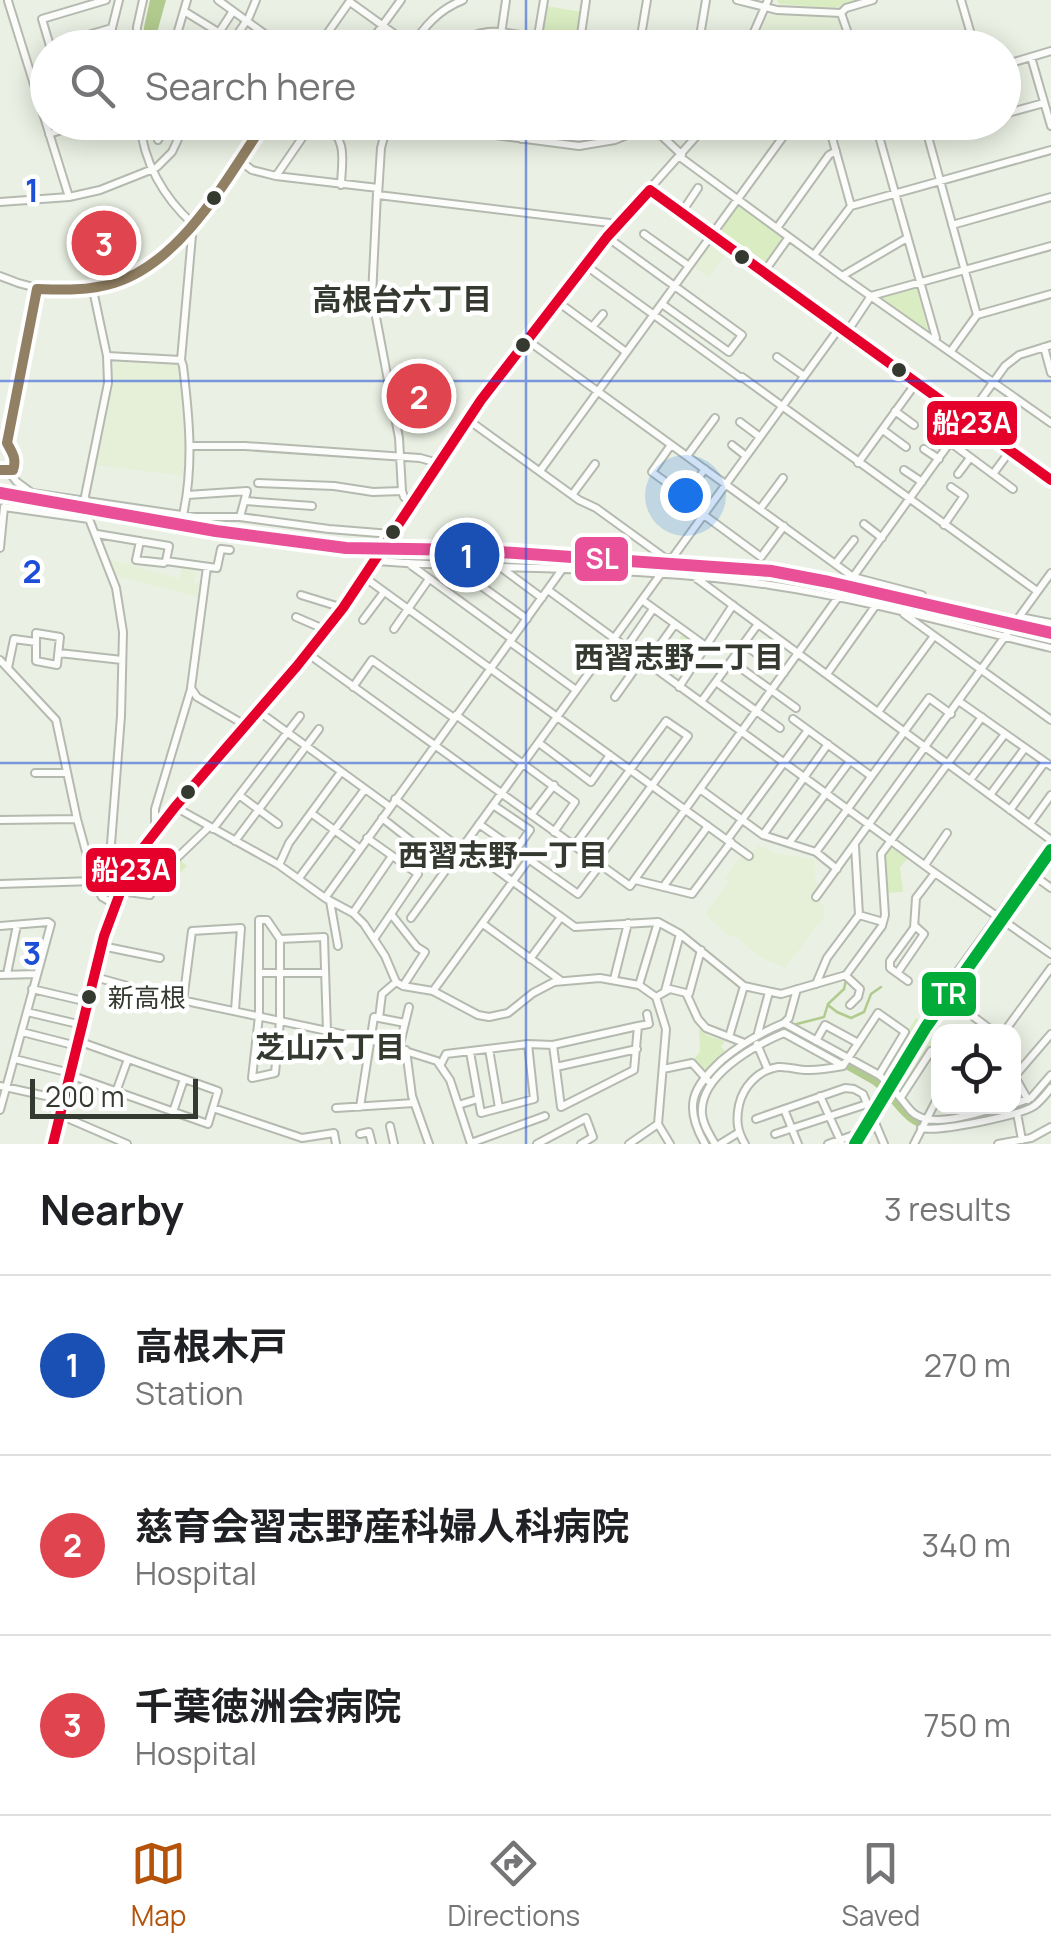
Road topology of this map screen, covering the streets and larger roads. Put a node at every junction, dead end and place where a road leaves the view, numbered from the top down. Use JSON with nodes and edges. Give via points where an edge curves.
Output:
{"nodes":[{"id":1,"x":10,"y":0,"type":"edge"},
{"id":2,"x":106,"y":0,"type":"edge"},
{"id":3,"x":119,"y":0,"type":"edge"},
{"id":4,"x":143,"y":0,"type":"edge"},
{"id":5,"x":186,"y":0,"type":"edge"},
{"id":6,"x":218,"y":0,"type":"edge"},
{"id":7,"x":256,"y":0,"type":"edge"},
{"id":8,"x":401,"y":0,"type":"edge"},
{"id":9,"x":463,"y":0,"type":"edge"},
{"id":10,"x":506,"y":0,"type":"edge"},
{"id":11,"x":544,"y":0,"type":"edge"},
{"id":12,"x":586,"y":0,"type":"edge"},
{"id":13,"x":647,"y":0,"type":"edge"},
{"id":14,"x":706,"y":0,"type":"edge"},
{"id":15,"x":737,"y":0,"type":"edge"},
{"id":16,"x":873,"y":0,"type":"edge"},
{"id":17,"x":961,"y":0,"type":"edge"},
{"id":18,"x":350,"y":1,"type":"edge"},
{"id":19,"x":766,"y":3,"type":"edge"},
{"id":20,"x":0,"y":4,"type":"edge"},
{"id":21,"x":184,"y":11,"type":"junction"},
{"id":22,"x":233,"y":11,"type":"junction"},
{"id":23,"x":841,"y":13,"type":"junction"},
{"id":24,"x":382,"y":25,"type":"junction"},
{"id":25,"x":112,"y":28,"type":"joint"},
{"id":26,"x":45,"y":30,"type":"edge"},
{"id":27,"x":105,"y":30,"type":"edge"},
{"id":28,"x":136,"y":30,"type":"edge"},
{"id":29,"x":178,"y":30,"type":"edge"},
{"id":30,"x":215,"y":30,"type":"edge"},
{"id":31,"x":219,"y":30,"type":"edge"},
{"id":32,"x":240,"y":30,"type":"edge"},
{"id":33,"x":259,"y":30,"type":"edge"},
{"id":34,"x":330,"y":30,"type":"edge"},
{"id":35,"x":379,"y":30,"type":"edge"},
{"id":36,"x":389,"y":30,"type":"edge"},
{"id":37,"x":423,"y":30,"type":"edge"},
{"id":38,"x":501,"y":30,"type":"edge"},
{"id":39,"x":539,"y":30,"type":"edge"},
{"id":40,"x":581,"y":30,"type":"edge"},
{"id":41,"x":642,"y":30,"type":"edge"},
{"id":42,"x":701,"y":30,"type":"edge"},
{"id":43,"x":755,"y":30,"type":"edge"},
{"id":44,"x":847,"y":30,"type":"edge"},
{"id":45,"x":970,"y":30,"type":"edge"},
{"id":46,"x":1051,"y":51,"type":"edge"},
{"id":47,"x":1031,"y":57,"type":"junction"},
{"id":48,"x":1021,"y":60,"type":"edge"},
{"id":49,"x":30,"y":69,"type":"edge"},
{"id":50,"x":1044,"y":102,"type":"junction"},
{"id":51,"x":1021,"y":109,"type":"edge"},
{"id":52,"x":1051,"y":126,"type":"edge"},
{"id":53,"x":51,"y":140,"type":"edge"},
{"id":54,"x":142,"y":140,"type":"edge"},
{"id":55,"x":178,"y":140,"type":"edge"},
{"id":56,"x":253,"y":140,"type":"edge"},
{"id":57,"x":301,"y":140,"type":"edge"},
{"id":58,"x":340,"y":140,"type":"edge"},
{"id":59,"x":383,"y":140,"type":"edge"},
{"id":60,"x":521,"y":140,"type":"edge"},
{"id":61,"x":613,"y":140,"type":"edge"},
{"id":62,"x":665,"y":140,"type":"edge"},
{"id":63,"x":694,"y":140,"type":"edge"},
{"id":64,"x":781,"y":140,"type":"edge"},
{"id":65,"x":833,"y":140,"type":"edge"},
{"id":66,"x":880,"y":140,"type":"edge"},
{"id":67,"x":929,"y":140,"type":"edge"},
{"id":68,"x":836,"y":150,"type":"junction"},
{"id":69,"x":1051,"y":150,"type":"edge"},
{"id":70,"x":681,"y":156,"type":"junction"},
{"id":71,"x":239,"y":160,"type":"junction"},
{"id":72,"x":155,"y":168,"type":"junction"},
{"id":73,"x":276,"y":176,"type":"junction"},
{"id":74,"x":940,"y":181,"type":"junction"},
{"id":75,"x":340,"y":185,"type":"junction"},
{"id":76,"x":698,"y":188,"type":"dead end"},
{"id":77,"x":650,"y":190,"type":"junction"},
{"id":78,"x":377,"y":191,"type":"junction"},
{"id":79,"x":896,"y":193,"type":"junction"},
{"id":80,"x":69,"y":197,"type":"junction"},
{"id":81,"x":1051,"y":197,"type":"edge"},
{"id":82,"x":738,"y":200,"type":"junction"},
{"id":83,"x":0,"y":202,"type":"edge"},
{"id":84,"x":851,"y":206,"type":"junction"},
{"id":85,"x":681,"y":212,"type":"junction"},
{"id":86,"x":193,"y":224,"type":"junction"},
{"id":87,"x":619,"y":224,"type":"junction"},
{"id":88,"x":952,"y":224,"type":"junction"},
{"id":89,"x":777,"y":228,"type":"junction"},
{"id":90,"x":644,"y":234,"type":"dead end"},
{"id":91,"x":713,"y":235,"type":"junction"},
{"id":92,"x":607,"y":237,"type":"junction"},
{"id":93,"x":790,"y":238,"type":"junction"},
{"id":94,"x":907,"y":238,"type":"junction"},
{"id":95,"x":1051,"y":246,"type":"edge"},
{"id":96,"x":814,"y":255,"type":"junction"},
{"id":97,"x":585,"y":265,"type":"junction"},
{"id":98,"x":690,"y":266,"type":"junction"},
{"id":99,"x":965,"y":270,"type":"junction"},
{"id":100,"x":764,"y":272,"type":"junction"},
{"id":101,"x":0,"y":276,"type":"edge"},
{"id":102,"x":842,"y":276,"type":"junction"},
{"id":103,"x":920,"y":282,"type":"junction"},
{"id":104,"x":675,"y":286,"type":"junction"},
{"id":105,"x":37,"y":289,"type":"junction"},
{"id":106,"x":93,"y":290,"type":"junction"},
{"id":107,"x":1051,"y":294,"type":"edge"},
{"id":108,"x":871,"y":296,"type":"junction"},
{"id":109,"x":558,"y":302,"type":"junction"},
{"id":110,"x":662,"y":304,"type":"junction"},
{"id":111,"x":603,"y":314,"type":"dead end"},
{"id":112,"x":654,"y":315,"type":"junction"},
{"id":113,"x":978,"y":315,"type":"junction"},
{"id":114,"x":592,"y":328,"type":"junction"},
{"id":115,"x":843,"y":329,"type":"junction"},
{"id":116,"x":527,"y":340,"type":"junction"},
{"id":117,"x":936,"y":340,"type":"junction"},
{"id":118,"x":1048,"y":346,"type":"edge"},
{"id":119,"x":951,"y":351,"type":"junction"},
{"id":120,"x":626,"y":352,"type":"junction"},
{"id":121,"x":107,"y":356,"type":"junction"},
{"id":122,"x":777,"y":357,"type":"dead end"},
{"id":123,"x":181,"y":360,"type":"junction"},
{"id":124,"x":1051,"y":372,"type":"edge"},
{"id":125,"x":804,"y":376,"type":"junction"},
{"id":126,"x":994,"y":381,"type":"junction"},
{"id":127,"x":916,"y":382,"type":"junction"},
{"id":128,"x":598,"y":392,"type":"junction"},
{"id":129,"x":782,"y":406,"type":"junction"},
{"id":130,"x":896,"y":412,"type":"junction"},
{"id":131,"x":714,"y":418,"type":"dead end"},
{"id":132,"x":468,"y":419,"type":"junction"},
{"id":133,"x":966,"y":420,"type":"junction"},
{"id":134,"x":740,"y":422,"type":"dead end"},
{"id":135,"x":1051,"y":423,"type":"edge"},
{"id":136,"x":914,"y":425,"type":"dead end"},
{"id":137,"x":882,"y":430,"type":"junction"},
{"id":138,"x":760,"y":436,"type":"junction"},
{"id":139,"x":950,"y":443,"type":"junction"},
{"id":140,"x":672,"y":444,"type":"junction"},
{"id":141,"x":732,"y":445,"type":"dead end"},
{"id":142,"x":191,"y":446,"type":"junction"},
{"id":143,"x":4,"y":447,"type":"edge"},
{"id":144,"x":906,"y":447,"type":"dead end"},
{"id":145,"x":924,"y":449,"type":"dead end"},
{"id":146,"x":1010,"y":451,"type":"junction"},
{"id":147,"x":686,"y":456,"type":"junction"},
{"id":148,"x":746,"y":456,"type":"junction"},
{"id":149,"x":970,"y":458,"type":"junction"},
{"id":150,"x":401,"y":459,"type":"junction"},
{"id":151,"x":939,"y":460,"type":"junction"},
{"id":152,"x":858,"y":463,"type":"junction"},
{"id":153,"x":438,"y":464,"type":"junction"},
{"id":154,"x":596,"y":464,"type":"dead end"},
{"id":155,"x":705,"y":469,"type":"junction"},
{"id":156,"x":904,"y":470,"type":"dead end"},
{"id":157,"x":540,"y":471,"type":"junction"},
{"id":158,"x":9,"y":472,"type":"edge"},
{"id":159,"x":958,"y":474,"type":"dead end"},
{"id":160,"x":993,"y":474,"type":"junction"},
{"id":161,"x":783,"y":478,"type":"dead end"},
{"id":162,"x":1051,"y":480,"type":"edge"},
{"id":163,"x":922,"y":482,"type":"junction"},
{"id":164,"x":258,"y":483,"type":"dead end"},
{"id":165,"x":726,"y":484,"type":"junction"},
{"id":166,"x":950,"y":487,"type":"dead end"},
{"id":167,"x":1013,"y":489,"type":"dead end"},
{"id":168,"x":402,"y":491,"type":"junction"},
{"id":169,"x":187,"y":495,"type":"junction"},
{"id":170,"x":572,"y":495,"type":"junction"},
{"id":171,"x":85,"y":500,"type":"junction"},
{"id":172,"x":910,"y":500,"type":"junction"},
{"id":173,"x":245,"y":501,"type":"junction"},
{"id":174,"x":412,"y":503,"type":"junction"},
{"id":175,"x":312,"y":506,"type":"dead end"},
{"id":176,"x":760,"y":509,"type":"junction"},
{"id":177,"x":183,"y":515,"type":"junction"},
{"id":178,"x":704,"y":515,"type":"junction"},
{"id":179,"x":240,"y":516,"type":"junction"},
{"id":180,"x":90,"y":519,"type":"junction"},
{"id":181,"x":864,"y":524,"type":"dead end"},
{"id":182,"x":944,"y":525,"type":"junction"},
{"id":183,"x":784,"y":526,"type":"junction"},
{"id":184,"x":96,"y":534,"type":"junction"},
{"id":185,"x":392,"y":534,"type":"junction"},
{"id":186,"x":882,"y":538,"type":"junction"},
{"id":187,"x":854,"y":540,"type":"dead end"},
{"id":188,"x":140,"y":542,"type":"junction"},
{"id":189,"x":0,"y":548,"type":"edge"},
{"id":190,"x":230,"y":550,"type":"dead end"},
{"id":191,"x":672,"y":558,"type":"junction"},
{"id":192,"x":375,"y":560,"type":"junction"},
{"id":193,"x":166,"y":561,"type":"junction"},
{"id":194,"x":407,"y":563,"type":"junction"},
{"id":195,"x":835,"y":564,"type":"junction"},
{"id":196,"x":454,"y":566,"type":"junction"},
{"id":197,"x":207,"y":567,"type":"junction"},
{"id":198,"x":504,"y":569,"type":"junction"},
{"id":199,"x":562,"y":570,"type":"junction"},
{"id":200,"x":1051,"y":573,"type":"edge"},
{"id":201,"x":661,"y":574,"type":"junction"},
{"id":202,"x":364,"y":577,"type":"junction"},
{"id":203,"x":695,"y":577,"type":"junction"},
{"id":204,"x":853,"y":577,"type":"junction"},
{"id":205,"x":429,"y":579,"type":"junction"},
{"id":206,"x":384,"y":592,"type":"junction"},
{"id":207,"x":1037,"y":592,"type":"junction"},
{"id":208,"x":545,"y":594,"type":"junction"},
{"id":209,"x":301,"y":595,"type":"dead end"},
{"id":210,"x":839,"y":596,"type":"junction"},
{"id":211,"x":922,"y":596,"type":"dead end"},
{"id":212,"x":642,"y":600,"type":"junction"},
{"id":213,"x":733,"y":605,"type":"junction"},
{"id":214,"x":876,"y":605,"type":"junction"},
{"id":215,"x":343,"y":608,"type":"junction"},
{"id":216,"x":408,"y":609,"type":"junction"},
{"id":217,"x":654,"y":609,"type":"junction"},
{"id":218,"x":899,"y":611,"type":"junction"},
{"id":219,"x":296,"y":617,"type":"dead end"},
{"id":220,"x":1020,"y":617,"type":"junction"},
{"id":221,"x":527,"y":619,"type":"junction"},
{"id":222,"x":363,"y":620,"type":"dead end"},
{"id":223,"x":1051,"y":623,"type":"edge"},
{"id":224,"x":675,"y":624,"type":"junction"},
{"id":225,"x":758,"y":624,"type":"junction"},
{"id":226,"x":394,"y":628,"type":"dead end"},
{"id":227,"x":326,"y":630,"type":"junction"},
{"id":228,"x":934,"y":636,"type":"junction"},
{"id":229,"x":1007,"y":636,"type":"junction"},
{"id":230,"x":614,"y":639,"type":"junction"},
{"id":231,"x":511,"y":640,"type":"junction"},
{"id":232,"x":36,"y":642,"type":"junction"},
{"id":233,"x":743,"y":644,"type":"junction"},
{"id":234,"x":706,"y":647,"type":"junction"},
{"id":235,"x":626,"y":648,"type":"junction"},
{"id":236,"x":1051,"y":648,"type":"edge"},
{"id":237,"x":59,"y":654,"type":"junction"},
{"id":238,"x":307,"y":654,"type":"junction"},
{"id":239,"x":798,"y":654,"type":"junction"},
{"id":240,"x":0,"y":660,"type":"edge"},
{"id":241,"x":123,"y":660,"type":"junction"},
{"id":242,"x":644,"y":661,"type":"junction"},
{"id":243,"x":731,"y":661,"type":"junction"},
{"id":244,"x":490,"y":668,"type":"junction"},
{"id":245,"x":8,"y":669,"type":"junction"},
{"id":246,"x":982,"y":670,"type":"junction"},
{"id":247,"x":784,"y":673,"type":"junction"},
{"id":248,"x":826,"y":674,"type":"junction"},
{"id":249,"x":716,"y":682,"type":"junction"},
{"id":250,"x":353,"y":686,"type":"junction"},
{"id":251,"x":679,"y":687,"type":"junction"},
{"id":252,"x":191,"y":688,"type":"junction"},
{"id":253,"x":576,"y":690,"type":"junction"},
{"id":254,"x":771,"y":690,"type":"junction"},
{"id":255,"x":615,"y":696,"type":"dead end"},
{"id":256,"x":701,"y":702,"type":"junction"},
{"id":257,"x":960,"y":702,"type":"junction"},
{"id":258,"x":796,"y":708,"type":"dead end"},
{"id":259,"x":756,"y":711,"type":"junction"},
{"id":260,"x":260,"y":712,"type":"junction"},
{"id":261,"x":878,"y":712,"type":"junction"},
{"id":262,"x":950,"y":714,"type":"junction"},
{"id":263,"x":300,"y":716,"type":"dead end"},
{"id":264,"x":455,"y":717,"type":"junction"},
{"id":265,"x":557,"y":717,"type":"junction"},
{"id":266,"x":982,"y":717,"type":"junction"},
{"id":267,"x":793,"y":719,"type":"dead end"},
{"id":268,"x":1051,"y":720,"type":"edge"},
{"id":269,"x":245,"y":725,"type":"junction"},
{"id":270,"x":780,"y":728,"type":"dead end"},
{"id":271,"x":319,"y":729,"type":"dead end"},
{"id":272,"x":808,"y":730,"type":"junction"},
{"id":273,"x":904,"y":731,"type":"junction"},
{"id":274,"x":287,"y":732,"type":"junction"},
{"id":275,"x":742,"y":732,"type":"junction"},
{"id":276,"x":1005,"y":734,"type":"junction"},
{"id":277,"x":538,"y":742,"type":"junction"},
{"id":278,"x":828,"y":744,"type":"junction"},
{"id":279,"x":306,"y":746,"type":"junction"},
{"id":280,"x":434,"y":746,"type":"junction"},
{"id":281,"x":926,"y":748,"type":"junction"},
{"id":282,"x":1025,"y":748,"type":"junction"},
{"id":283,"x":610,"y":755,"type":"junction"},
{"id":284,"x":850,"y":761,"type":"junction"},
{"id":285,"x":784,"y":762,"type":"junction"},
{"id":286,"x":523,"y":764,"type":"junction"},
{"id":287,"x":948,"y":764,"type":"junction"},
{"id":288,"x":1048,"y":764,"type":"edge"},
{"id":289,"x":630,"y":770,"type":"junction"},
{"id":290,"x":342,"y":772,"type":"junction"},
{"id":291,"x":35,"y":773,"type":"dead end"},
{"id":292,"x":67,"y":773,"type":"junction"},
{"id":293,"x":871,"y":776,"type":"junction"},
{"id":294,"x":804,"y":777,"type":"junction"},
{"id":295,"x":970,"y":780,"type":"junction"},
{"id":296,"x":652,"y":785,"type":"junction"},
{"id":297,"x":554,"y":786,"type":"junction"},
{"id":298,"x":365,"y":789,"type":"junction"},
{"id":299,"x":700,"y":789,"type":"junction"},
{"id":300,"x":826,"y":793,"type":"junction"},
{"id":301,"x":501,"y":794,"type":"junction"},
{"id":302,"x":239,"y":795,"type":"junction"},
{"id":303,"x":990,"y":795,"type":"junction"},
{"id":304,"x":1051,"y":795,"type":"edge"},
{"id":305,"x":392,"y":803,"type":"junction"},
{"id":306,"x":494,"y":804,"type":"junction"},
{"id":307,"x":175,"y":807,"type":"junction"},
{"id":308,"x":848,"y":808,"type":"junction"},
{"id":309,"x":258,"y":810,"type":"junction"},
{"id":310,"x":686,"y":810,"type":"junction"},
{"id":311,"x":1010,"y":810,"type":"junction"},
{"id":312,"x":311,"y":813,"type":"junction"},
{"id":313,"x":531,"y":816,"type":"junction"},
{"id":314,"x":382,"y":818,"type":"junction"},
{"id":315,"x":76,"y":819,"type":"junction"},
{"id":316,"x":742,"y":819,"type":"junction"},
{"id":317,"x":0,"y":820,"type":"edge"},
{"id":318,"x":278,"y":824,"type":"dead end"},
{"id":319,"x":479,"y":824,"type":"junction"},
{"id":320,"x":870,"y":824,"type":"junction"},
{"id":321,"x":1030,"y":824,"type":"junction"},
{"id":322,"x":708,"y":826,"type":"junction"},
{"id":323,"x":158,"y":828,"type":"junction"},
{"id":324,"x":211,"y":828,"type":"junction"},
{"id":325,"x":334,"y":830,"type":"junction"},
{"id":326,"x":554,"y":832,"type":"junction"},
{"id":327,"x":947,"y":832,"type":"dead end"},
{"id":328,"x":763,"y":834,"type":"junction"},
{"id":329,"x":366,"y":838,"type":"junction"},
{"id":330,"x":892,"y":840,"type":"junction"},
{"id":331,"x":235,"y":841,"type":"junction"},
{"id":332,"x":729,"y":841,"type":"junction"},
{"id":333,"x":1051,"y":841,"type":"edge"},
{"id":334,"x":789,"y":843,"type":"junction"},
{"id":335,"x":854,"y":844,"type":"junction"},
{"id":336,"x":574,"y":846,"type":"junction"},
{"id":337,"x":462,"y":847,"type":"junction"},
{"id":338,"x":359,"y":848,"type":"junction"},
{"id":339,"x":516,"y":850,"type":"junction"},
{"id":340,"x":816,"y":852,"type":"junction"},
{"id":341,"x":1048,"y":853,"type":"edge"},
{"id":342,"x":392,"y":856,"type":"junction"},
{"id":343,"x":749,"y":856,"type":"dead end"},
{"id":344,"x":530,"y":859,"type":"junction"},
{"id":345,"x":401,"y":862,"type":"junction"},
{"id":346,"x":598,"y":863,"type":"junction"},
{"id":347,"x":279,"y":865,"type":"junction"},
{"id":348,"x":924,"y":865,"type":"junction"},
{"id":349,"x":131,"y":866,"type":"junction"},
{"id":350,"x":837,"y":869,"type":"junction"},
{"id":351,"x":1030,"y":872,"type":"junction"},
{"id":352,"x":935,"y":873,"type":"junction"},
{"id":353,"x":299,"y":878,"type":"junction"},
{"id":354,"x":94,"y":880,"type":"junction"},
{"id":355,"x":635,"y":880,"type":"junction"},
{"id":356,"x":513,"y":882,"type":"junction"},
{"id":357,"x":0,"y":884,"type":"edge"},
{"id":358,"x":664,"y":887,"type":"junction"},
{"id":359,"x":1051,"y":888,"type":"edge"},
{"id":360,"x":120,"y":890,"type":"junction"},
{"id":361,"x":816,"y":897,"type":"dead end"},
{"id":362,"x":328,"y":900,"type":"junction"},
{"id":363,"x":114,"y":904,"type":"junction"},
{"id":364,"x":353,"y":913,"type":"junction"},
{"id":365,"x":391,"y":914,"type":"junction"},
{"id":366,"x":859,"y":915,"type":"junction"},
{"id":367,"x":561,"y":917,"type":"junction"},
{"id":368,"x":997,"y":917,"type":"junction"},
{"id":369,"x":411,"y":918,"type":"dead end"},
{"id":370,"x":658,"y":922,"type":"junction"},
{"id":371,"x":883,"y":922,"type":"junction"},
{"id":372,"x":482,"y":924,"type":"junction"},
{"id":373,"x":628,"y":924,"type":"junction"},
{"id":374,"x":16,"y":925,"type":"junction"},
{"id":375,"x":0,"y":926,"type":"edge"},
{"id":376,"x":680,"y":934,"type":"junction"},
{"id":377,"x":280,"y":939,"type":"junction"},
{"id":378,"x":374,"y":939,"type":"junction"},
{"id":379,"x":102,"y":946,"type":"junction"},
{"id":380,"x":338,"y":946,"type":"dead end"},
{"id":381,"x":701,"y":950,"type":"junction"},
{"id":382,"x":1051,"y":954,"type":"edge"},
{"id":383,"x":160,"y":958,"type":"dead end"},
{"id":384,"x":530,"y":959,"type":"junction"},
{"id":385,"x":1051,"y":968,"type":"edge"},
{"id":386,"x":260,"y":972,"type":"junction"},
{"id":387,"x":280,"y":973,"type":"junction"},
{"id":388,"x":324,"y":973,"type":"junction"},
{"id":389,"x":3,"y":974,"type":"edge"},
{"id":390,"x":37,"y":974,"type":"junction"},
{"id":391,"x":846,"y":976,"type":"junction"},
{"id":392,"x":94,"y":977,"type":"junction"},
{"id":393,"x":614,"y":979,"type":"junction"},
{"id":394,"x":561,"y":981,"type":"junction"},
{"id":395,"x":908,"y":981,"type":"dead end"},
{"id":396,"x":400,"y":984,"type":"junction"},
{"id":397,"x":816,"y":984,"type":"junction"},
{"id":398,"x":639,"y":985,"type":"junction"},
{"id":399,"x":744,"y":986,"type":"junction"},
{"id":400,"x":798,"y":988,"type":"junction"},
{"id":401,"x":32,"y":990,"type":"junction"},
{"id":402,"x":433,"y":991,"type":"junction"},
{"id":403,"x":665,"y":992,"type":"junction"},
{"id":404,"x":769,"y":992,"type":"junction"},
{"id":405,"x":688,"y":995,"type":"junction"},
{"id":406,"x":656,"y":997,"type":"junction"},
{"id":407,"x":183,"y":1000,"type":"junction"},
{"id":408,"x":88,"y":1002,"type":"junction"},
{"id":409,"x":850,"y":1005,"type":"dead end"},
{"id":410,"x":409,"y":1007,"type":"dead end"},
{"id":411,"x":235,"y":1010,"type":"junction"},
{"id":412,"x":27,"y":1012,"type":"junction"},
{"id":413,"x":647,"y":1014,"type":"dead end"},
{"id":414,"x":259,"y":1016,"type":"junction"},
{"id":415,"x":379,"y":1018,"type":"junction"},
{"id":416,"x":280,"y":1020,"type":"junction"},
{"id":417,"x":405,"y":1023,"type":"junction"},
{"id":418,"x":784,"y":1023,"type":"junction"},
{"id":419,"x":983,"y":1024,"type":"edge"},
{"id":420,"x":1010,"y":1024,"type":"edge"},
{"id":421,"x":82,"y":1026,"type":"junction"},
{"id":422,"x":638,"y":1026,"type":"junction"},
{"id":423,"x":327,"y":1031,"type":"junction"},
{"id":424,"x":22,"y":1032,"type":"junction"},
{"id":425,"x":758,"y":1034,"type":"junction"},
{"id":426,"x":1051,"y":1034,"type":"edge"},
{"id":427,"x":730,"y":1038,"type":"junction"},
{"id":428,"x":370,"y":1040,"type":"junction"},
{"id":429,"x":816,"y":1041,"type":"junction"},
{"id":430,"x":742,"y":1042,"type":"junction"},
{"id":431,"x":858,"y":1043,"type":"junction"},
{"id":432,"x":78,"y":1044,"type":"junction"},
{"id":433,"x":528,"y":1044,"type":"junction"},
{"id":434,"x":757,"y":1044,"type":"junction"},
{"id":435,"x":554,"y":1045,"type":"junction"},
{"id":436,"x":403,"y":1049,"type":"junction"},
{"id":437,"x":489,"y":1049,"type":"junction"},
{"id":438,"x":637,"y":1049,"type":"junction"},
{"id":439,"x":470,"y":1052,"type":"junction"},
{"id":440,"x":931,"y":1052,"type":"edge"},
{"id":441,"x":14,"y":1059,"type":"junction"},
{"id":442,"x":128,"y":1059,"type":"junction"},
{"id":443,"x":846,"y":1062,"type":"junction"},
{"id":444,"x":441,"y":1064,"type":"junction"},
{"id":445,"x":556,"y":1068,"type":"junction"},
{"id":446,"x":663,"y":1069,"type":"junction"},
{"id":447,"x":1021,"y":1069,"type":"edge"},
{"id":448,"x":768,"y":1070,"type":"junction"},
{"id":449,"x":70,"y":1074,"type":"junction"},
{"id":450,"x":879,"y":1075,"type":"junction"},
{"id":451,"x":1051,"y":1075,"type":"edge"},
{"id":452,"x":184,"y":1079,"type":"junction"},
{"id":453,"x":708,"y":1080,"type":"junction"},
{"id":454,"x":3,"y":1087,"type":"edge"},
{"id":455,"x":1021,"y":1088,"type":"edge"},
{"id":456,"x":1051,"y":1088,"type":"edge"},
{"id":457,"x":116,"y":1092,"type":"junction"},
{"id":458,"x":820,"y":1096,"type":"junction"},
{"id":459,"x":901,"y":1097,"type":"junction"},
{"id":460,"x":478,"y":1099,"type":"junction"},
{"id":461,"x":64,"y":1100,"type":"junction"},
{"id":462,"x":1028,"y":1100,"type":"junction"},
{"id":463,"x":414,"y":1103,"type":"junction"},
{"id":464,"x":867,"y":1104,"type":"junction"},
{"id":465,"x":458,"y":1105,"type":"junction"},
{"id":466,"x":1021,"y":1105,"type":"edge"},
{"id":467,"x":360,"y":1107,"type":"junction"},
{"id":468,"x":213,"y":1108,"type":"junction"},
{"id":469,"x":336,"y":1108,"type":"dead end"},
{"id":470,"x":499,"y":1108,"type":"junction"},
{"id":471,"x":1021,"y":1108,"type":"edge"},
{"id":472,"x":784,"y":1109,"type":"junction"},
{"id":473,"x":0,"y":1110,"type":"edge"},
{"id":474,"x":931,"y":1110,"type":"edge"},
{"id":475,"x":172,"y":1112,"type":"junction"},
{"id":476,"x":967,"y":1114,"type":"edge"},
{"id":477,"x":997,"y":1114,"type":"edge"},
{"id":478,"x":1016,"y":1114,"type":"edge"},
{"id":479,"x":60,"y":1115,"type":"junction"},
{"id":480,"x":544,"y":1116,"type":"dead end"},
{"id":481,"x":830,"y":1116,"type":"junction"},
{"id":482,"x":756,"y":1119,"type":"dead end"},
{"id":483,"x":924,"y":1123,"type":"junction"},
{"id":484,"x":658,"y":1124,"type":"junction"},
{"id":485,"x":390,"y":1126,"type":"dead end"},
{"id":486,"x":1051,"y":1127,"type":"edge"},
{"id":487,"x":878,"y":1128,"type":"junction"},
{"id":488,"x":792,"y":1129,"type":"junction"},
{"id":489,"x":738,"y":1133,"type":"junction"},
{"id":490,"x":360,"y":1134,"type":"dead end"},
{"id":491,"x":775,"y":1134,"type":"dead end"},
{"id":492,"x":1022,"y":1140,"type":"junction"},
{"id":493,"x":311,"y":1141,"type":"edge"},
{"id":494,"x":841,"y":1142,"type":"edge"},
{"id":495,"x":632,"y":1143,"type":"edge"},
{"id":496,"x":53,"y":1144,"type":"edge"},
{"id":497,"x":127,"y":1144,"type":"edge"},
{"id":498,"x":336,"y":1144,"type":"edge"},
{"id":499,"x":372,"y":1144,"type":"edge"},
{"id":500,"x":394,"y":1144,"type":"edge"},
{"id":501,"x":430,"y":1144,"type":"edge"},
{"id":502,"x":470,"y":1144,"type":"edge"},
{"id":503,"x":537,"y":1144,"type":"edge"},
{"id":504,"x":581,"y":1144,"type":"edge"},
{"id":505,"x":670,"y":1144,"type":"edge"},
{"id":506,"x":704,"y":1144,"type":"edge"},
{"id":507,"x":718,"y":1144,"type":"edge"},
{"id":508,"x":746,"y":1144,"type":"edge"},
{"id":509,"x":798,"y":1144,"type":"edge"},
{"id":510,"x":828,"y":1144,"type":"edge"},
{"id":511,"x":884,"y":1144,"type":"edge"},
{"id":512,"x":914,"y":1144,"type":"edge"},
{"id":513,"x":998,"y":1144,"type":"edge"}],
"edges":[{"from":1,"to":20,"type":"street"},
{"from":1,"to":49,"type":"street"},
{"from":2,"to":26,"type":"street","via":[[42,20]]},
{"from":3,"to":25,"type":"street"},
{"from":4,"to":28,"type":"street"},
{"from":5,"to":21,"type":"street"},
{"from":6,"to":22,"type":"street"},
{"from":7,"to":32,"type":"street"},
{"from":8,"to":24,"type":"street"},
{"from":9,"to":37,"type":"street"},
{"from":10,"to":38,"type":"street"},
{"from":11,"to":39,"type":"street"},
{"from":12,"to":40,"type":"street"},
{"from":13,"to":41,"type":"street"},
{"from":14,"to":42,"type":"street"},
{"from":15,"to":19,"type":"street"},
{"from":16,"to":23,"type":"street"},
{"from":17,"to":45,"type":"street"},
{"from":18,"to":24,"type":"street"},
{"from":18,"to":34,"type":"street"},
{"from":19,"to":23,"type":"street","via":[[777,10]]},
{"from":19,"to":43,"type":"street"},
{"from":21,"to":29,"type":"street"},
{"from":21,"to":30,"type":"street"},
{"from":22,"to":31,"type":"street"},
{"from":22,"to":33,"type":"street"},
{"from":23,"to":44,"type":"street"},
{"from":24,"to":35,"type":"street"},
{"from":24,"to":36,"type":"street"},
{"from":25,"to":27,"type":"street"},
{"from":46,"to":47,"type":"street"},
{"from":47,"to":48,"type":"street"},
{"from":47,"to":50,"type":"street"},
{"from":50,"to":51,"type":"street"},
{"from":50,"to":52,"type":"street"},
{"from":53,"to":80,"type":"street"},
{"from":54,"to":72,"type":"street"},
{"from":55,"to":72,"type":"street"},
{"from":56,"to":71,"type":"street"},
{"from":57,"to":73,"type":"street"},
{"from":58,"to":75,"type":"street"},
{"from":59,"to":78,"type":"street"},
{"from":60,"to":61,"type":"street","via":[[564,146]]},
{"from":62,"to":70,"type":"street"},
{"from":63,"to":70,"type":"street"},
{"from":64,"to":82,"type":"street"},
{"from":65,"to":68,"type":"street"},
{"from":66,"to":79,"type":"street"},
{"from":67,"to":74,"type":"street"},
{"from":68,"to":84,"type":"street"},
{"from":68,"to":89,"type":"street"},
{"from":69,"to":74,"type":"street"},
{"from":70,"to":77,"type":"street"},
{"from":70,"to":82,"type":"street"},
{"from":71,"to":73,"type":"street"},
{"from":71,"to":86,"type":"street"},
{"from":72,"to":80,"type":"street"},
{"from":72,"to":86,"type":"street","via":[[172,204]]},
{"from":73,"to":75,"type":"street"},
{"from":74,"to":79,"type":"street"},
{"from":74,"to":88,"type":"street"},
{"from":75,"to":78,"type":"street"},
{"from":76,"to":85,"type":"street"},
{"from":77,"to":85,"type":"street"},
{"from":77,"to":87,"type":"street"},
{"from":78,"to":87,"type":"street"},
{"from":78,"to":150,"type":"street","via":[[372,296]]},
{"from":79,"to":84,"type":"street"},
{"from":79,"to":94,"type":"street"},
{"from":80,"to":83,"type":"street"},
{"from":81,"to":88,"type":"street"},
{"from":82,"to":89,"type":"street"},
{"from":82,"to":91,"type":"street"},
{"from":84,"to":96,"type":"street"},
{"from":85,"to":91,"type":"street"},
{"from":86,"to":106,"type":"street","via":[[146,269]]},
{"from":86,"to":123,"type":"street"},
{"from":87,"to":92,"type":"street"},
{"from":88,"to":99,"type":"street"},
{"from":89,"to":93,"type":"street"},
{"from":90,"to":98,"type":"street"},
{"from":91,"to":98,"type":"street"},
{"from":91,"to":100,"type":"street"},
{"from":92,"to":97,"type":"street"},
{"from":92,"to":104,"type":"street"},
{"from":93,"to":96,"type":"street"},
{"from":93,"to":100,"type":"street"},
{"from":94,"to":102,"type":"street"},
{"from":94,"to":103,"type":"street"},
{"from":95,"to":99,"type":"street"},
{"from":96,"to":102,"type":"street"},
{"from":97,"to":109,"type":"street"},
{"from":97,"to":112,"type":"street"},
{"from":98,"to":104,"type":"street"},
{"from":99,"to":103,"type":"street"},
{"from":99,"to":113,"type":"street"},
{"from":100,"to":115,"type":"street"},
{"from":101,"to":105,"type":"street"},
{"from":102,"to":108,"type":"street"},
{"from":103,"to":108,"type":"street"},
{"from":103,"to":117,"type":"street"},
{"from":104,"to":110,"type":"street"},
{"from":104,"to":110,"type":"street","via":[[742,335],[729,352]]},
{"from":105,"to":106,"type":"street"},
{"from":105,"to":143,"type":"street"},
{"from":106,"to":121,"type":"street"},
{"from":107,"to":113,"type":"street"},
{"from":108,"to":115,"type":"street"},
{"from":108,"to":117,"type":"street"},
{"from":109,"to":114,"type":"street"},
{"from":109,"to":116,"type":"street"},
{"from":110,"to":112,"type":"street"},
{"from":111,"to":114,"type":"street"},
{"from":112,"to":120,"type":"street"},
{"from":112,"to":129,"type":"street"},
{"from":113,"to":119,"type":"street"},
{"from":114,"to":120,"type":"street"},
{"from":115,"to":125,"type":"street"},
{"from":115,"to":127,"type":"street"},
{"from":116,"to":128,"type":"street"},
{"from":116,"to":132,"type":"street"},
{"from":117,"to":119,"type":"street"},
{"from":118,"to":124,"type":"street"},
{"from":118,"to":126,"type":"street","via":[[1012,359]]},
{"from":119,"to":126,"type":"street"},
{"from":120,"to":128,"type":"street"},
{"from":121,"to":123,"type":"street"},
{"from":121,"to":171,"type":"street","via":[[108,383]]},
{"from":122,"to":125,"type":"street"},
{"from":123,"to":142,"type":"street"},
{"from":125,"to":129,"type":"street"},
{"from":126,"to":133,"type":"street"},
{"from":126,"to":135,"type":"street"},
{"from":127,"to":130,"type":"street"},
{"from":127,"to":133,"type":"street"},
{"from":128,"to":140,"type":"street"},
{"from":128,"to":157,"type":"street"},
{"from":129,"to":138,"type":"street"},
{"from":129,"to":152,"type":"street"},
{"from":130,"to":136,"type":"street"},
{"from":130,"to":137,"type":"street"},
{"from":131,"to":147,"type":"street"},
{"from":132,"to":153,"type":"street"},
{"from":132,"to":157,"type":"street"},
{"from":133,"to":139,"type":"street"},
{"from":133,"to":146,"type":"street"},
{"from":134,"to":138,"type":"street"},
{"from":137,"to":144,"type":"street"},
{"from":137,"to":152,"type":"street"},
{"from":138,"to":148,"type":"street"},
{"from":139,"to":149,"type":"street"},
{"from":139,"to":151,"type":"street"},
{"from":140,"to":147,"type":"street"},
{"from":140,"to":155,"type":"street","via":[[652,472],[685,496]]},
{"from":141,"to":148,"type":"street"},
{"from":142,"to":150,"type":"street"},
{"from":142,"to":169,"type":"street"},
{"from":143,"to":158,"type":"street","via":[[15,456]]},
{"from":145,"to":151,"type":"street"},
{"from":146,"to":160,"type":"street"},
{"from":146,"to":162,"type":"street"},
{"from":147,"to":155,"type":"street"},
{"from":148,"to":165,"type":"street"},
{"from":149,"to":159,"type":"street"},
{"from":149,"to":160,"type":"street"},
{"from":150,"to":153,"type":"street"},
{"from":150,"to":168,"type":"street"},
{"from":151,"to":163,"type":"street"},
{"from":152,"to":172,"type":"street"},
{"from":153,"to":174,"type":"street"},
{"from":154,"to":170,"type":"street"},
{"from":155,"to":165,"type":"street"},
{"from":156,"to":163,"type":"street"},
{"from":157,"to":170,"type":"street"},
{"from":158,"to":171,"type":"street","via":[[32,493]]},
{"from":160,"to":167,"type":"street"},
{"from":161,"to":176,"type":"street"},
{"from":163,"to":172,"type":"street"},
{"from":164,"to":168,"type":"street"},
{"from":165,"to":176,"type":"street"},
{"from":165,"to":178,"type":"street"},
{"from":166,"to":182,"type":"street","via":[[964,496]]},
{"from":168,"to":174,"type":"street"},
{"from":169,"to":173,"type":"street","via":[[246,491]]},
{"from":169,"to":177,"type":"street"},
{"from":170,"to":191,"type":"street"},
{"from":171,"to":177,"type":"street"},
{"from":171,"to":180,"type":"street"},
{"from":172,"to":182,"type":"street"},
{"from":172,"to":186,"type":"street"},
{"from":173,"to":175,"type":"street"},
{"from":173,"to":179,"type":"street"},
{"from":174,"to":185,"type":"street"},
{"from":176,"to":183,"type":"street"},
{"from":177,"to":179,"type":"street"},
{"from":178,"to":183,"type":"street","via":[[761,557]]},
{"from":178,"to":191,"type":"street"},
{"from":179,"to":185,"type":"street"},
{"from":180,"to":184,"type":"street"},
{"from":180,"to":189,"type":"street","via":[[4,507]]},
{"from":181,"to":186,"type":"street"},
{"from":182,"to":207,"type":"street"},
{"from":183,"to":195,"type":"street"},
{"from":184,"to":188,"type":"street"},
{"from":184,"to":241,"type":"street","via":[[119,600]]},
{"from":185,"to":192,"type":"street"},
{"from":186,"to":204,"type":"street"},
{"from":187,"to":195,"type":"street"},
{"from":188,"to":193,"type":"street","via":[[169,546]]},
{"from":188,"to":193,"type":"street","via":[[136,560]]},
{"from":190,"to":197,"type":"street","via":[[220,549],[218,568]]},
{"from":191,"to":201,"type":"street"},
{"from":192,"to":194,"type":"street"},
{"from":192,"to":202,"type":"street"},
{"from":193,"to":197,"type":"street"},
{"from":194,"to":196,"type":"street"},
{"from":194,"to":205,"type":"street"},
{"from":195,"to":204,"type":"street"},
{"from":196,"to":198,"type":"street"},
{"from":196,"to":221,"type":"street"},
{"from":197,"to":252,"type":"street"},
{"from":198,"to":199,"type":"street"},
{"from":198,"to":208,"type":"street"},
{"from":199,"to":201,"type":"street"},
{"from":199,"to":208,"type":"street"},
{"from":200,"to":207,"type":"street"},
{"from":201,"to":203,"type":"street"},
{"from":201,"to":212,"type":"street"},
{"from":202,"to":206,"type":"street"},
{"from":202,"to":215,"type":"street"},
{"from":203,"to":210,"type":"street"},
{"from":203,"to":213,"type":"street"},
{"from":204,"to":211,"type":"street"},
{"from":205,"to":216,"type":"street"},
{"from":205,"to":231,"type":"street"},
{"from":206,"to":216,"type":"street"},
{"from":206,"to":222,"type":"street"},
{"from":207,"to":220,"type":"street"},
{"from":208,"to":221,"type":"street"},
{"from":208,"to":230,"type":"street"},
{"from":209,"to":215,"type":"street"},
{"from":210,"to":214,"type":"street"},
{"from":210,"to":239,"type":"street"},
{"from":212,"to":217,"type":"street"},
{"from":212,"to":230,"type":"street"},
{"from":213,"to":225,"type":"street"},
{"from":213,"to":234,"type":"street"},
{"from":214,"to":218,"type":"street"},
{"from":214,"to":248,"type":"street"},
{"from":215,"to":227,"type":"street"},
{"from":216,"to":226,"type":"street"},
{"from":216,"to":244,"type":"street"},
{"from":217,"to":224,"type":"street"},
{"from":217,"to":235,"type":"street"},
{"from":218,"to":228,"type":"street"},
{"from":218,"to":229,"type":"street"},
{"from":219,"to":227,"type":"street"},
{"from":220,"to":223,"type":"street"},
{"from":220,"to":229,"type":"street"},
{"from":221,"to":231,"type":"street"},
{"from":224,"to":234,"type":"street"},
{"from":224,"to":242,"type":"street"},
{"from":225,"to":233,"type":"street"},
{"from":225,"to":239,"type":"street"},
{"from":227,"to":238,"type":"street"},
{"from":228,"to":246,"type":"street"},
{"from":228,"to":261,"type":"street"},
{"from":229,"to":236,"type":"street"},
{"from":229,"to":246,"type":"street"},
{"from":230,"to":235,"type":"street"},
{"from":230,"to":253,"type":"street"},
{"from":231,"to":244,"type":"street"},
{"from":231,"to":253,"type":"street"},
{"from":232,"to":237,"type":"street","via":[[36,632],[60,637]]},
{"from":232,"to":237,"type":"street","via":[[36,661],[58,665]]},
{"from":232,"to":245,"type":"street","via":[[14,639]]},
{"from":233,"to":243,"type":"street"},
{"from":233,"to":247,"type":"street"},
{"from":234,"to":251,"type":"street"},
{"from":235,"to":242,"type":"street"},
{"from":237,"to":241,"type":"street"},
{"from":238,"to":250,"type":"street"},
{"from":238,"to":260,"type":"street"},
{"from":239,"to":247,"type":"street"},
{"from":239,"to":248,"type":"street"},
{"from":240,"to":245,"type":"street"},
{"from":241,"to":349,"type":"street","via":[[111,844]]},
{"from":242,"to":251,"type":"street"},
{"from":242,"to":255,"type":"street"},
{"from":243,"to":249,"type":"street"},
{"from":243,"to":254,"type":"street"},
{"from":244,"to":264,"type":"street"},
{"from":244,"to":265,"type":"street"},
{"from":245,"to":292,"type":"street","via":[[56,720]]},
{"from":246,"to":257,"type":"street"},
{"from":246,"to":268,"type":"street"},
{"from":247,"to":254,"type":"street"},
{"from":248,"to":261,"type":"street"},
{"from":249,"to":256,"type":"street"},
{"from":249,"to":259,"type":"street"},
{"from":250,"to":264,"type":"street","via":[[372,660]]},
{"from":250,"to":280,"type":"street"},
{"from":251,"to":256,"type":"street"},
{"from":252,"to":269,"type":"street"},
{"from":252,"to":323,"type":"street","via":[[155,808]]},
{"from":253,"to":265,"type":"street"},
{"from":254,"to":258,"type":"street"},
{"from":254,"to":259,"type":"street"},
{"from":256,"to":275,"type":"street"},
{"from":257,"to":262,"type":"street"},
{"from":257,"to":266,"type":"street"},
{"from":259,"to":270,"type":"street"},
{"from":259,"to":275,"type":"street"},
{"from":260,"to":269,"type":"street"},
{"from":260,"to":274,"type":"street"},
{"from":261,"to":273,"type":"street"},
{"from":262,"to":273,"type":"street","via":[[928,698]]},
{"from":262,"to":281,"type":"street"},
{"from":263,"to":274,"type":"street"},
{"from":264,"to":280,"type":"street"},
{"from":264,"to":286,"type":"street"},
{"from":265,"to":277,"type":"street"},
{"from":265,"to":283,"type":"street"},
{"from":266,"to":276,"type":"street"},
{"from":266,"to":287,"type":"street"},
{"from":267,"to":272,"type":"street"},
{"from":269,"to":307,"type":"street"},
{"from":271,"to":279,"type":"street"},
{"from":272,"to":278,"type":"street"},
{"from":272,"to":285,"type":"street"},
{"from":273,"to":281,"type":"street"},
{"from":273,"to":293,"type":"street"},
{"from":274,"to":279,"type":"street"},
{"from":274,"to":302,"type":"street"},
{"from":275,"to":285,"type":"street"},
{"from":275,"to":299,"type":"street"},
{"from":276,"to":282,"type":"street"},
{"from":276,"to":295,"type":"street"},
{"from":277,"to":283,"type":"street","via":[[591,782]]},
{"from":277,"to":286,"type":"street"},
{"from":278,"to":284,"type":"street"},
{"from":278,"to":294,"type":"street"},
{"from":279,"to":290,"type":"street"},
{"from":279,"to":309,"type":"street"},
{"from":280,"to":301,"type":"street"},
{"from":280,"to":305,"type":"street"},
{"from":281,"to":287,"type":"street"},
{"from":281,"to":320,"type":"street"},
{"from":282,"to":288,"type":"street"},
{"from":282,"to":303,"type":"street"},
{"from":283,"to":289,"type":"street"},
{"from":284,"to":293,"type":"street"},
{"from":284,"to":300,"type":"street"},
{"from":285,"to":294,"type":"street"},
{"from":285,"to":316,"type":"street"},
{"from":286,"to":297,"type":"street"},
{"from":286,"to":301,"type":"street"},
{"from":287,"to":295,"type":"street"},
{"from":287,"to":330,"type":"street"},
{"from":288,"to":311,"type":"street"},
{"from":289,"to":296,"type":"street"},
{"from":289,"to":296,"type":"street","via":[[666,720],[688,736]]},
{"from":289,"to":336,"type":"street"},
{"from":290,"to":298,"type":"street"},
{"from":290,"to":312,"type":"street"},
{"from":291,"to":292,"type":"street"},
{"from":292,"to":315,"type":"street"},
{"from":293,"to":308,"type":"street"},
{"from":294,"to":300,"type":"street"},
{"from":294,"to":328,"type":"street"},
{"from":295,"to":303,"type":"street"},
{"from":296,"to":310,"type":"street"},
{"from":296,"to":346,"type":"street"},
{"from":297,"to":313,"type":"street"},
{"from":297,"to":326,"type":"street","via":[[575,802]]},
{"from":298,"to":305,"type":"street"},
{"from":298,"to":325,"type":"street"},
{"from":299,"to":310,"type":"street"},
{"from":299,"to":316,"type":"street"},
{"from":300,"to":308,"type":"street"},
{"from":300,"to":334,"type":"street"},
{"from":301,"to":306,"type":"street"},
{"from":301,"to":313,"type":"street"},
{"from":302,"to":309,"type":"street"},
{"from":302,"to":324,"type":"street"},
{"from":303,"to":311,"type":"street"},
{"from":304,"to":321,"type":"street"},
{"from":305,"to":314,"type":"street"},
{"from":305,"to":337,"type":"street"},
{"from":306,"to":319,"type":"street"},
{"from":306,"to":339,"type":"street","via":[[530,830]]},
{"from":307,"to":323,"type":"street"},
{"from":307,"to":324,"type":"street"},
{"from":308,"to":320,"type":"street"},
{"from":308,"to":340,"type":"street"},
{"from":309,"to":318,"type":"street"},
{"from":309,"to":331,"type":"street"},
{"from":310,"to":322,"type":"street"},
{"from":310,"to":355,"type":"street"},
{"from":311,"to":321,"type":"street"},
{"from":312,"to":325,"type":"street"},
{"from":312,"to":347,"type":"street"},
{"from":313,"to":326,"type":"street"},
{"from":314,"to":329,"type":"street"},
{"from":314,"to":345,"type":"street","via":[[414,843]]},
{"from":315,"to":317,"type":"street"},
{"from":315,"to":354,"type":"street"},
{"from":316,"to":328,"type":"street"},
{"from":316,"to":332,"type":"street"},
{"from":319,"to":337,"type":"street"},
{"from":319,"to":339,"type":"street"},
{"from":320,"to":330,"type":"street"},
{"from":320,"to":335,"type":"street"},
{"from":321,"to":333,"type":"street"},
{"from":322,"to":332,"type":"street"},
{"from":322,"to":358,"type":"street"},
{"from":323,"to":349,"type":"street"},
{"from":324,"to":331,"type":"street"},
{"from":324,"to":360,"type":"street","via":[[156,878],[150,895]]},
{"from":325,"to":338,"type":"street"},
{"from":325,"to":353,"type":"street"},
{"from":326,"to":336,"type":"street"},
{"from":327,"to":348,"type":"street"},
{"from":328,"to":334,"type":"street"},
{"from":329,"to":338,"type":"street"},
{"from":329,"to":342,"type":"street"},
{"from":330,"to":348,"type":"street"},
{"from":330,"to":371,"type":"street","via":[[882,854]]},
{"from":331,"to":347,"type":"street"},
{"from":332,"to":343,"type":"street"},
{"from":332,"to":358,"type":"street","via":[[692,894]]},
{"from":333,"to":341,"type":"street"},
{"from":334,"to":340,"type":"street"},
{"from":335,"to":350,"type":"street"},
{"from":335,"to":366,"type":"street"},
{"from":336,"to":346,"type":"street"},
{"from":337,"to":356,"type":"street"},
{"from":337,"to":369,"type":"street"},
{"from":338,"to":362,"type":"street"},
{"from":339,"to":344,"type":"street"},
{"from":340,"to":350,"type":"street"},
{"from":341,"to":351,"type":"street"},
{"from":342,"to":345,"type":"street"},
{"from":342,"to":364,"type":"street"},
{"from":344,"to":346,"type":"street","via":[[578,894]]},
{"from":344,"to":356,"type":"street"},
{"from":345,"to":365,"type":"street","via":[[418,874]]},
{"from":346,"to":355,"type":"street","via":[[630,886]]},
{"from":347,"to":353,"type":"street"},
{"from":348,"to":352,"type":"street"},
{"from":349,"to":360,"type":"street"},
{"from":350,"to":361,"type":"street"},
{"from":351,"to":359,"type":"street"},
{"from":351,"to":368,"type":"street"},
{"from":352,"to":368,"type":"street"},
{"from":352,"to":395,"type":"street","via":[[916,898],[914,926],[924,934],[898,972]]},
{"from":353,"to":362,"type":"street"},
{"from":354,"to":357,"type":"street"},
{"from":354,"to":363,"type":"street"},
{"from":355,"to":358,"type":"street"},
{"from":356,"to":367,"type":"street"},
{"from":356,"to":372,"type":"street"},
{"from":360,"to":363,"type":"street"},
{"from":362,"to":364,"type":"street"},
{"from":362,"to":380,"type":"street"},
{"from":363,"to":379,"type":"street"},
{"from":364,"to":378,"type":"street"},
{"from":365,"to":378,"type":"street"},
{"from":365,"to":396,"type":"street","via":[[425,952]]},
{"from":366,"to":371,"type":"street"},
{"from":366,"to":397,"type":"street"},
{"from":367,"to":373,"type":"street","via":[[574,927]]},
{"from":367,"to":384,"type":"street"},
{"from":368,"to":382,"type":"street"},
{"from":368,"to":419,"type":"street","via":[[942,993]]},
{"from":370,"to":373,"type":"street"},
{"from":370,"to":376,"type":"street"},
{"from":370,"to":398,"type":"street"},
{"from":371,"to":391,"type":"street"},
{"from":372,"to":384,"type":"street"},
{"from":372,"to":402,"type":"street"},
{"from":373,"to":393,"type":"street"},
{"from":374,"to":375,"type":"street"},
{"from":374,"to":389,"type":"street"},
{"from":374,"to":390,"type":"street","via":[[50,924]]},
{"from":376,"to":381,"type":"street"},
{"from":376,"to":403,"type":"street"},
{"from":377,"to":386,"type":"street","via":[[267,920],[259,920]]},
{"from":377,"to":387,"type":"street"},
{"from":377,"to":388,"type":"street","via":[[324,937]]},
{"from":378,"to":396,"type":"street"},
{"from":379,"to":383,"type":"street"},
{"from":379,"to":392,"type":"street"},
{"from":381,"to":399,"type":"street"},
{"from":381,"to":405,"type":"street"},
{"from":384,"to":394,"type":"street"},
{"from":385,"to":420,"type":"street"},
{"from":386,"to":387,"type":"street"},
{"from":386,"to":414,"type":"street"},
{"from":387,"to":388,"type":"street"},
{"from":387,"to":416,"type":"street"},
{"from":388,"to":423,"type":"street"},
{"from":389,"to":390,"type":"street"},
{"from":390,"to":401,"type":"street"},
{"from":391,"to":397,"type":"street"},
{"from":391,"to":409,"type":"street","via":[[860,989]]},
{"from":392,"to":407,"type":"street"},
{"from":392,"to":408,"type":"street"},
{"from":393,"to":394,"type":"street"},
{"from":393,"to":398,"type":"street"},
{"from":394,"to":402,"type":"street","via":[[500,1016],[478,1015]]},
{"from":396,"to":402,"type":"street"},
{"from":396,"to":415,"type":"street","via":[[382,994]]},
{"from":397,"to":400,"type":"street"},
{"from":398,"to":406,"type":"street"},
{"from":399,"to":404,"type":"street"},
{"from":399,"to":427,"type":"street"},
{"from":400,"to":404,"type":"street"},
{"from":400,"to":418,"type":"street"},
{"from":401,"to":408,"type":"street"},
{"from":401,"to":412,"type":"street"},
{"from":403,"to":405,"type":"street"},
{"from":403,"to":406,"type":"street"},
{"from":404,"to":425,"type":"street"},
{"from":405,"to":427,"type":"street","via":[[706,1028]]},
{"from":406,"to":446,"type":"street","via":[[666,1029]]},
{"from":407,"to":411,"type":"street"},
{"from":407,"to":411,"type":"street","via":[[192,931],[241,928]]},
{"from":408,"to":421,"type":"street"},
{"from":410,"to":417,"type":"street"},
{"from":411,"to":414,"type":"street"},
{"from":412,"to":421,"type":"street"},
{"from":412,"to":424,"type":"street"},
{"from":413,"to":422,"type":"street","via":[[649,1024]]},
{"from":414,"to":416,"type":"street"},
{"from":414,"to":416,"type":"street","via":[[252,1078],[275,1072]]},
{"from":415,"to":417,"type":"street"},
{"from":415,"to":428,"type":"street","via":[[374,1017]]},
{"from":416,"to":423,"type":"street"},
{"from":417,"to":436,"type":"street"},
{"from":418,"to":425,"type":"street"},
{"from":418,"to":429,"type":"street"},
{"from":421,"to":432,"type":"street"},
{"from":422,"to":435,"type":"street"},
{"from":422,"to":438,"type":"street"},
{"from":423,"to":428,"type":"street"},
{"from":424,"to":432,"type":"street"},
{"from":424,"to":441,"type":"street"},
{"from":425,"to":430,"type":"street"},
{"from":426,"to":447,"type":"street"},
{"from":427,"to":430,"type":"street"},
{"from":428,"to":436,"type":"street"},
{"from":428,"to":467,"type":"street"},
{"from":429,"to":431,"type":"street","via":[[825,1025]]},
{"from":429,"to":443,"type":"street"},
{"from":430,"to":453,"type":"street"},
{"from":431,"to":443,"type":"street"},
{"from":431,"to":450,"type":"street","via":[[878,1013],[905,1032]]},
{"from":432,"to":442,"type":"street"},
{"from":432,"to":449,"type":"street"},
{"from":433,"to":435,"type":"street"},
{"from":433,"to":437,"type":"street"},
{"from":433,"to":470,"type":"street","via":[[534,1098]]},
{"from":434,"to":443,"type":"street","via":[[784,1033]]},
{"from":434,"to":448,"type":"street"},
{"from":434,"to":453,"type":"street"},
{"from":435,"to":445,"type":"street"},
{"from":436,"to":444,"type":"street"},
{"from":436,"to":463,"type":"street"},
{"from":437,"to":439,"type":"street"},
{"from":437,"to":470,"type":"street"},
{"from":438,"to":445,"type":"street"},
{"from":438,"to":445,"type":"street","via":[[634,1070],[561,1107]]},
{"from":439,"to":444,"type":"street","via":[[446,1054]]},
{"from":439,"to":460,"type":"street"},
{"from":440,"to":459,"type":"street"},
{"from":441,"to":449,"type":"street"},
{"from":441,"to":454,"type":"street"},
{"from":442,"to":452,"type":"street"},
{"from":442,"to":457,"type":"street"},
{"from":443,"to":448,"type":"street"},
{"from":443,"to":450,"type":"street"},
{"from":444,"to":465,"type":"street"},
{"from":446,"to":453,"type":"street","via":[[692,1063]]},
{"from":446,"to":484,"type":"street"},
{"from":448,"to":489,"type":"street","via":[[744,1091]]},
{"from":449,"to":457,"type":"street"},
{"from":449,"to":461,"type":"street"},
{"from":450,"to":459,"type":"street"},
{"from":451,"to":462,"type":"street"},
{"from":452,"to":468,"type":"street","via":[[218,1091]]},
{"from":452,"to":475,"type":"street"},
{"from":453,"to":506,"type":"street","via":[[692,1105]]},
{"from":453,"to":507,"type":"street","via":[[702,1112]]},
{"from":454,"to":461,"type":"street"},
{"from":454,"to":473,"type":"street"},
{"from":455,"to":462,"type":"street"},
{"from":456,"to":471,"type":"street","via":[[1036,1104]]},
{"from":457,"to":475,"type":"street"},
{"from":458,"to":464,"type":"street","via":[[854,1089]]},
{"from":458,"to":472,"type":"street"},
{"from":458,"to":481,"type":"street"},
{"from":459,"to":483,"type":"street"},
{"from":460,"to":465,"type":"street"},
{"from":460,"to":470,"type":"street","via":[[481,1112]]},
{"from":461,"to":479,"type":"street"},
{"from":462,"to":466,"type":"street"},
{"from":463,"to":467,"type":"street"},
{"from":463,"to":501,"type":"street"},
{"from":464,"to":481,"type":"street"},
{"from":464,"to":487,"type":"street"},
{"from":465,"to":502,"type":"street"},
{"from":467,"to":469,"type":"street"},
{"from":468,"to":475,"type":"street","via":[[208,1124]]},
{"from":468,"to":493,"type":"street"},
{"from":472,"to":482,"type":"street"},
{"from":472,"to":488,"type":"street"},
{"from":474,"to":483,"type":"street"},
{"from":476,"to":483,"type":"street"},
{"from":477,"to":483,"type":"street","via":[[938,1130]]},
{"from":478,"to":492,"type":"street"},
{"from":479,"to":496,"type":"street"},
{"from":479,"to":497,"type":"street"},
{"from":480,"to":502,"type":"street"},
{"from":481,"to":488,"type":"street"},
{"from":481,"to":494,"type":"street"},
{"from":483,"to":512,"type":"street"},
{"from":484,"to":495,"type":"street"},
{"from":484,"to":505,"type":"street"},
{"from":485,"to":500,"type":"street"},
{"from":486,"to":492,"type":"street"},
{"from":487,"to":494,"type":"street"},
{"from":487,"to":511,"type":"street"},
{"from":488,"to":491,"type":"street"},
{"from":488,"to":509,"type":"street"},
{"from":489,"to":507,"type":"street"},
{"from":489,"to":508,"type":"street"},
{"from":490,"to":499,"type":"street","via":[[369,1132]]},
{"from":492,"to":513,"type":"street"},
{"from":493,"to":498,"type":"street","via":[[334,1133]]},
{"from":494,"to":510,"type":"street"},
{"from":503,"to":504,"type":"street","via":[[586,1118],[593,1137]]}]}
